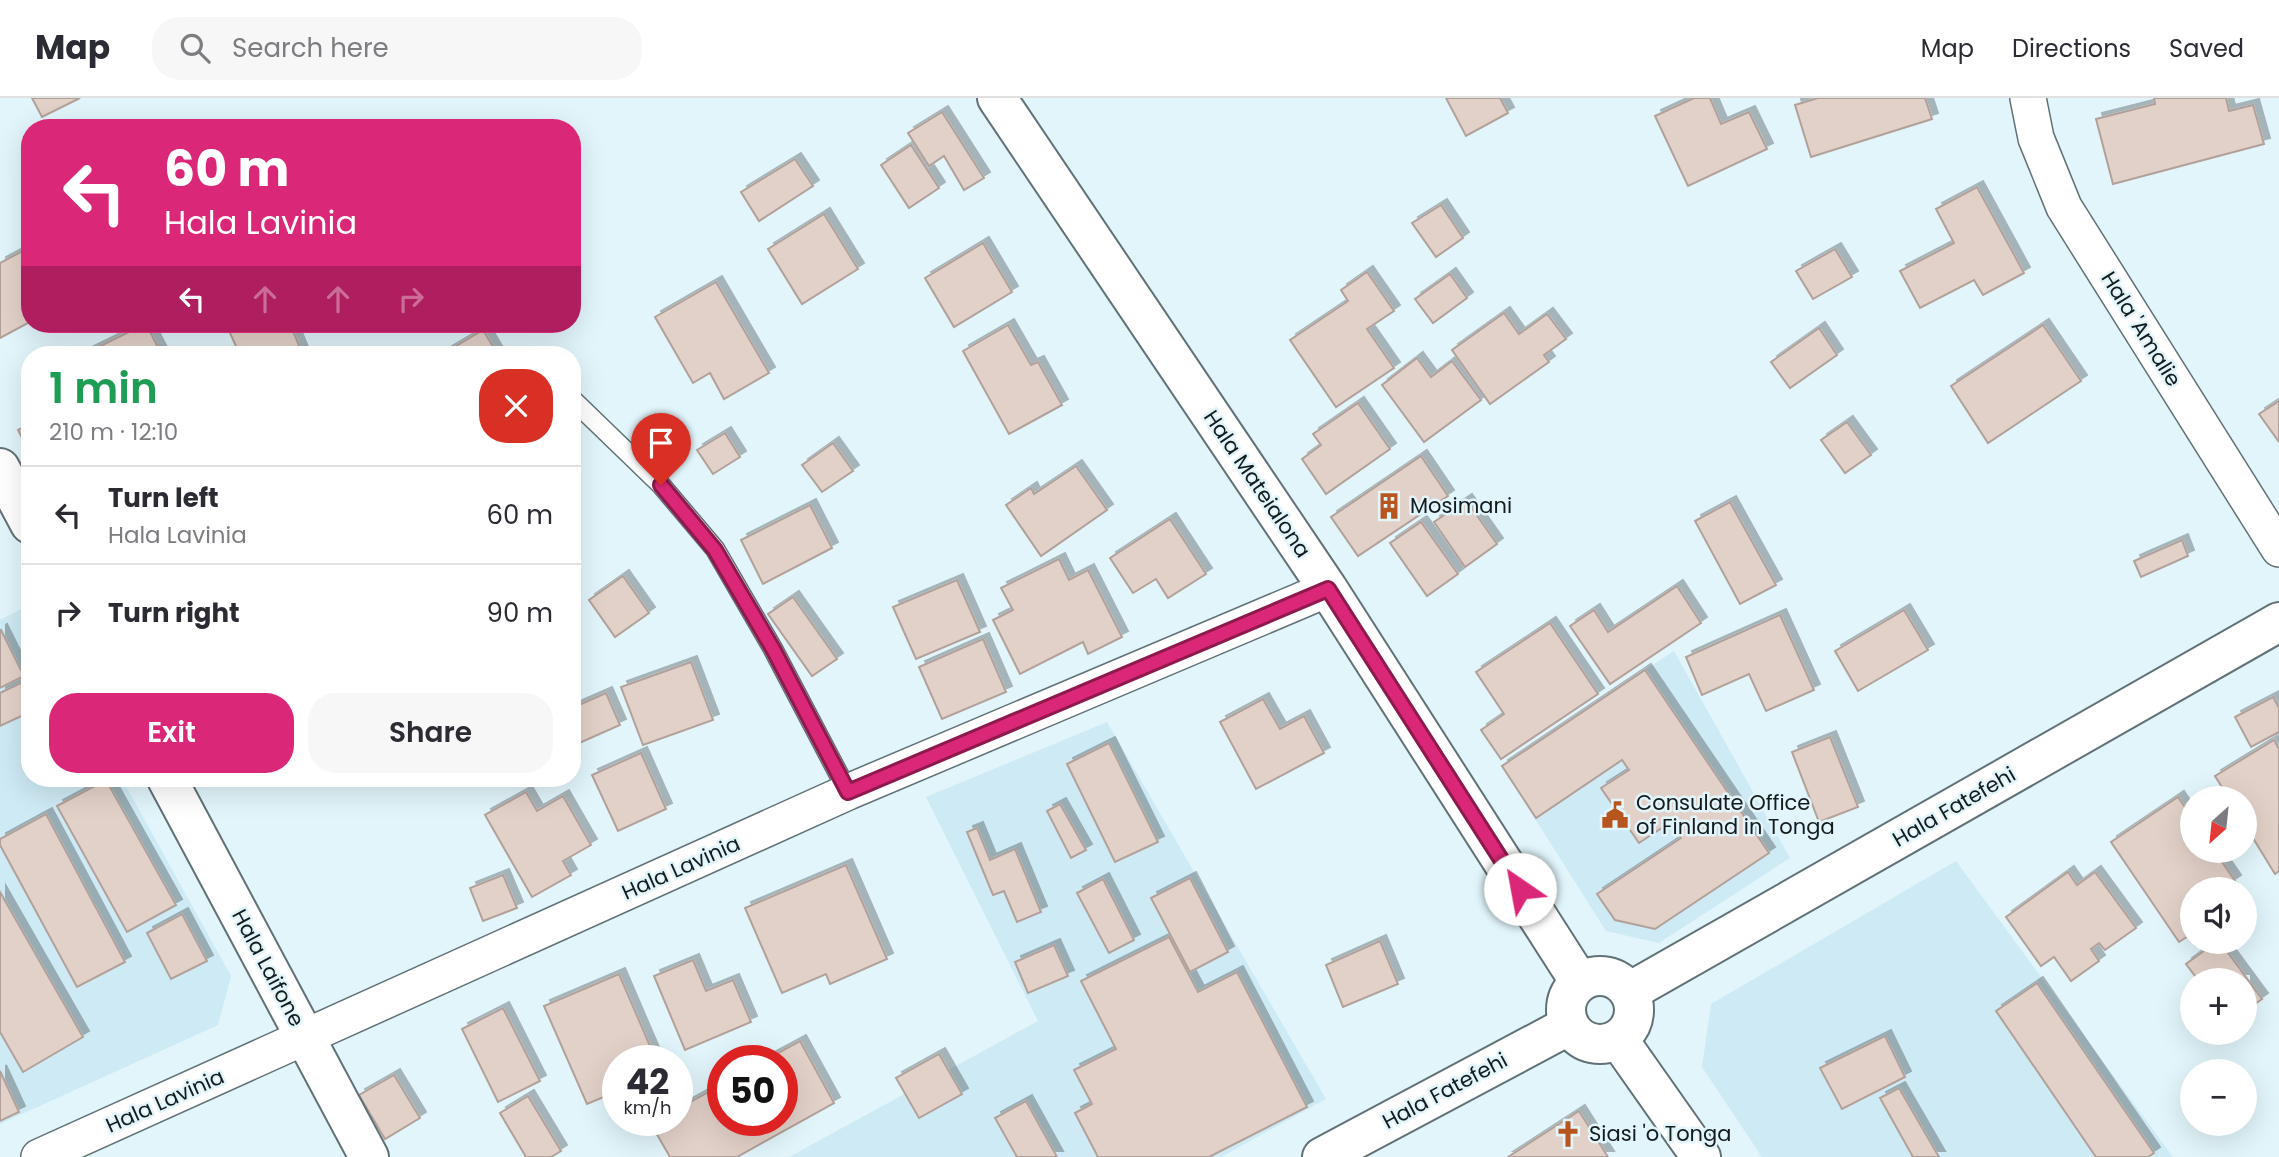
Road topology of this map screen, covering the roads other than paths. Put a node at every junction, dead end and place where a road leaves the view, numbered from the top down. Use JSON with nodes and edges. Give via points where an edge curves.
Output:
{"nodes":[{"id":1,"x":997,"y":98,"type":"edge"},
{"id":2,"x":2028,"y":98,"type":"edge"},
{"id":3,"x":581,"y":408,"type":"edge"},
{"id":4,"x":0,"y":468,"type":"edge"},
{"id":5,"x":21,"y":507,"type":"edge"},
{"id":6,"x":2279,"y":549,"type":"edge"},
{"id":7,"x":1328,"y":589,"type":"junction"},
{"id":8,"x":2279,"y":622,"type":"edge"},
{"id":9,"x":171,"y":787,"type":"edge"},
{"id":10,"x":848,"y":792,"type":"junction"},
{"id":11,"x":1580,"y":981,"type":"junction"},
{"id":12,"x":1629,"y":992,"type":"junction"},
{"id":13,"x":1569,"y":1026,"type":"junction"},
{"id":14,"x":306,"y":1039,"type":"junction"},
{"id":15,"x":1618,"y":1039,"type":"junction"},
{"id":16,"x":39,"y":1157,"type":"edge"},
{"id":17,"x":369,"y":1157,"type":"edge"},
{"id":18,"x":1322,"y":1157,"type":"edge"},
{"id":19,"x":1701,"y":1157,"type":"edge"}],
"edges":[{"from":1,"to":7,"type":"main road","name":"Hala Mateialona"},
{"from":2,"to":6,"type":"street","name":"Hala 'Amalie","via":[[2036,138],[2064,207]]},
{"from":3,"to":10,"type":"lane","via":[[661,485],[715,550]]},
{"from":4,"to":5,"type":"main road"},
{"from":7,"to":10,"type":"street","name":"Hala Lavinia"},
{"from":7,"to":11,"type":"main road","name":"Hala Mateialona"},
{"from":8,"to":12,"type":"main road","name":"Hala Fatefehi"},
{"from":9,"to":14,"type":"main road","name":"Hala Laifone"},
{"from":10,"to":14,"type":"street","name":"Hala Lavinia"},
{"from":11,"to":12,"type":"main road","via":[[1606,975],[1619,980]]},
{"from":11,"to":13,"type":"main road","via":[[1566,1001]]},
{"from":12,"to":15,"type":"main road","via":[[1634,1017],[1629,1030]]},
{"from":13,"to":15,"type":"main road","via":[[1591,1043]]},
{"from":13,"to":18,"type":"main road","name":"Hala Fatefehi"},
{"from":14,"to":16,"type":"street","name":"Hala Lavinia"},
{"from":14,"to":17,"type":"main road","name":"Hala Laifone"},
{"from":15,"to":19,"type":"main road"}]}
